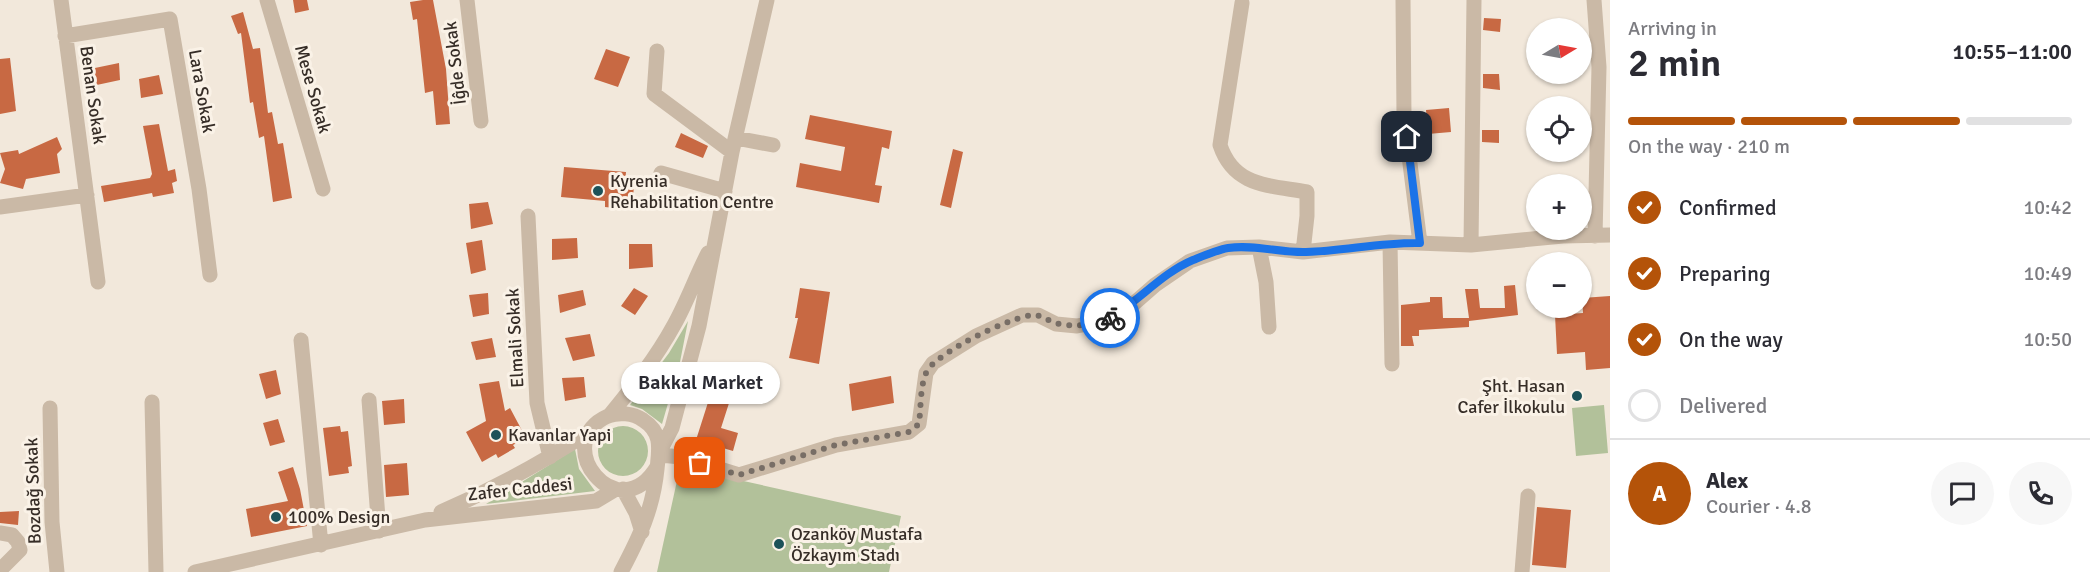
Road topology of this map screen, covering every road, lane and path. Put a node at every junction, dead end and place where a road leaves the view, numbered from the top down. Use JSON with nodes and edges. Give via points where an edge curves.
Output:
{"nodes":[{"id":1,"x":61,"y":0,"type":"edge"},
{"id":2,"x":267,"y":0,"type":"edge"},
{"id":3,"x":467,"y":0,"type":"edge"},
{"id":4,"x":766,"y":0,"type":"edge"},
{"id":5,"x":1403,"y":0,"type":"edge"},
{"id":6,"x":1474,"y":0,"type":"edge"},
{"id":7,"x":1594,"y":0,"type":"edge"},
{"id":8,"x":1242,"y":3,"type":"dead end"},
{"id":9,"x":65,"y":36,"type":"junction"},
{"id":10,"x":657,"y":51,"type":"dead end"},
{"id":11,"x":482,"y":121,"type":"dead end"},
{"id":12,"x":1604,"y":141,"type":"edge"},
{"id":13,"x":734,"y":145,"type":"junction"},
{"id":14,"x":773,"y":145,"type":"dead end"},
{"id":15,"x":661,"y":173,"type":"dead end"},
{"id":16,"x":322,"y":189,"type":"dead end"},
{"id":17,"x":725,"y":191,"type":"junction"},
{"id":18,"x":87,"y":195,"type":"junction"},
{"id":19,"x":0,"y":207,"type":"edge"},
{"id":20,"x":528,"y":216,"type":"dead end"},
{"id":21,"x":1602,"y":236,"type":"edge"},
{"id":22,"x":715,"y":239,"type":"junction"},
{"id":23,"x":1390,"y":242,"type":"junction"},
{"id":24,"x":1420,"y":243,"type":"junction"},
{"id":25,"x":1471,"y":245,"type":"junction"},
{"id":26,"x":1259,"y":248,"type":"junction"},
{"id":27,"x":1303,"y":252,"type":"junction"},
{"id":28,"x":210,"y":275,"type":"dead end"},
{"id":29,"x":98,"y":282,"type":"dead end"},
{"id":30,"x":1269,"y":327,"type":"dead end"},
{"id":31,"x":301,"y":340,"type":"dead end"},
{"id":32,"x":1392,"y":364,"type":"dead end"},
{"id":33,"x":369,"y":400,"type":"dead end"},
{"id":34,"x":152,"y":402,"type":"dead end"},
{"id":35,"x":50,"y":408,"type":"dead end"},
{"id":36,"x":609,"y":416,"type":"junction"},
{"id":37,"x":591,"y":431,"type":"junction"},
{"id":38,"x":659,"y":457,"type":"junction"},
{"id":39,"x":550,"y":458,"type":"junction"},
{"id":40,"x":620,"y":489,"type":"junction"},
{"id":41,"x":1528,"y":496,"type":"dead end"},
{"id":42,"x":424,"y":520,"type":"junction"},
{"id":43,"x":379,"y":531,"type":"junction"},
{"id":44,"x":642,"y":532,"type":"junction"},
{"id":45,"x":0,"y":533,"type":"edge"},
{"id":46,"x":321,"y":545,"type":"junction"},
{"id":47,"x":255,"y":565,"type":"edge"},
{"id":48,"x":1,"y":568,"type":"edge"},
{"id":49,"x":57,"y":572,"type":"edge"},
{"id":50,"x":156,"y":572,"type":"edge"},
{"id":51,"x":195,"y":572,"type":"edge"},
{"id":52,"x":621,"y":572,"type":"edge"},
{"id":53,"x":1522,"y":572,"type":"edge"}],
"edges":[{"from":1,"to":9,"type":"street","name":"Benan Sokak"},
{"from":2,"to":16,"type":"street","name":"Mese Sokak"},
{"from":3,"to":11,"type":"street","name":"İĝde Sokak"},
{"from":4,"to":13,"type":"street"},
{"from":5,"to":24,"type":"street","via":[[1404,116]]},
{"from":6,"to":25,"type":"street"},
{"from":7,"to":12,"type":"street"},
{"from":8,"to":27,"type":"street","via":[[1220,146],[1225,161],[1247,180],[1306,192]]},
{"from":9,"to":18,"type":"street","name":"Benan Sokak"},
{"from":9,"to":28,"type":"street","name":"Lara Sokak","via":[[170,19]]},
{"from":10,"to":13,"type":"street","via":[[654,94]]},
{"from":12,"to":21,"type":"street"},
{"from":13,"to":14,"type":"street"},
{"from":13,"to":17,"type":"street"},
{"from":15,"to":17,"type":"street"},
{"from":17,"to":22,"type":"street"},
{"from":18,"to":19,"type":"street"},
{"from":18,"to":29,"type":"street","name":"Benan Sokak"},
{"from":20,"to":39,"type":"street","name":"Elmali Sokak","via":[[537,404]]},
{"from":21,"to":25,"type":"street"},
{"from":22,"to":36,"type":"street","via":[[676,323],[638,382]]},
{"from":22,"to":38,"type":"street","via":[[699,326],[672,428]]},
{"from":23,"to":24,"type":"street"},
{"from":23,"to":27,"type":"street"},
{"from":23,"to":32,"type":"street"},
{"from":24,"to":25,"type":"street"},
{"from":26,"to":27,"type":"street"},
{"from":26,"to":30,"type":"street"},
{"from":26,"to":38,"type":"street","via":[[1227,248],[1191,261],[1107,320],[1077,326],[1056,324],[1038,315],[1022,315],[976,336],[933,363],[926,373],[919,424],[909,432],[836,445],[739,475],[681,457]]},
{"from":31,"to":46,"type":"street"},
{"from":33,"to":43,"type":"street"},
{"from":34,"to":50,"type":"street"},
{"from":35,"to":49,"type":"street","name":"Bozdağ Sokak"},
{"from":36,"to":37,"type":"street"},
{"from":36,"to":38,"type":"street","via":[[620,413],[643,419],[658,438]]},
{"from":37,"to":39,"type":"street","name":"Zafer Caddesi"},
{"from":37,"to":40,"type":"street","via":[[586,442],[588,467],[604,485]]},
{"from":38,"to":40,"type":"street","via":[[644,483]]},
{"from":38,"to":44,"type":"street","via":[[656,487]]},
{"from":39,"to":42,"type":"street","name":"Zafer Caddesi"},
{"from":40,"to":42,"type":"street","name":"Zafer Caddesi","via":[[596,501]]},
{"from":40,"to":44,"type":"street","via":[[636,513]]},
{"from":41,"to":53,"type":"street"},
{"from":42,"to":43,"type":"street","name":"Zafer Caddesi"},
{"from":43,"to":46,"type":"street","name":"Zafer Caddesi"},
{"from":44,"to":52,"type":"street"},
{"from":45,"to":48,"type":"street","via":[[12,535],[20,550]]},
{"from":46,"to":47,"type":"street","name":"Zafer Caddesi"},
{"from":47,"to":51,"type":"street","name":"Zafer Caddesi"}]}
